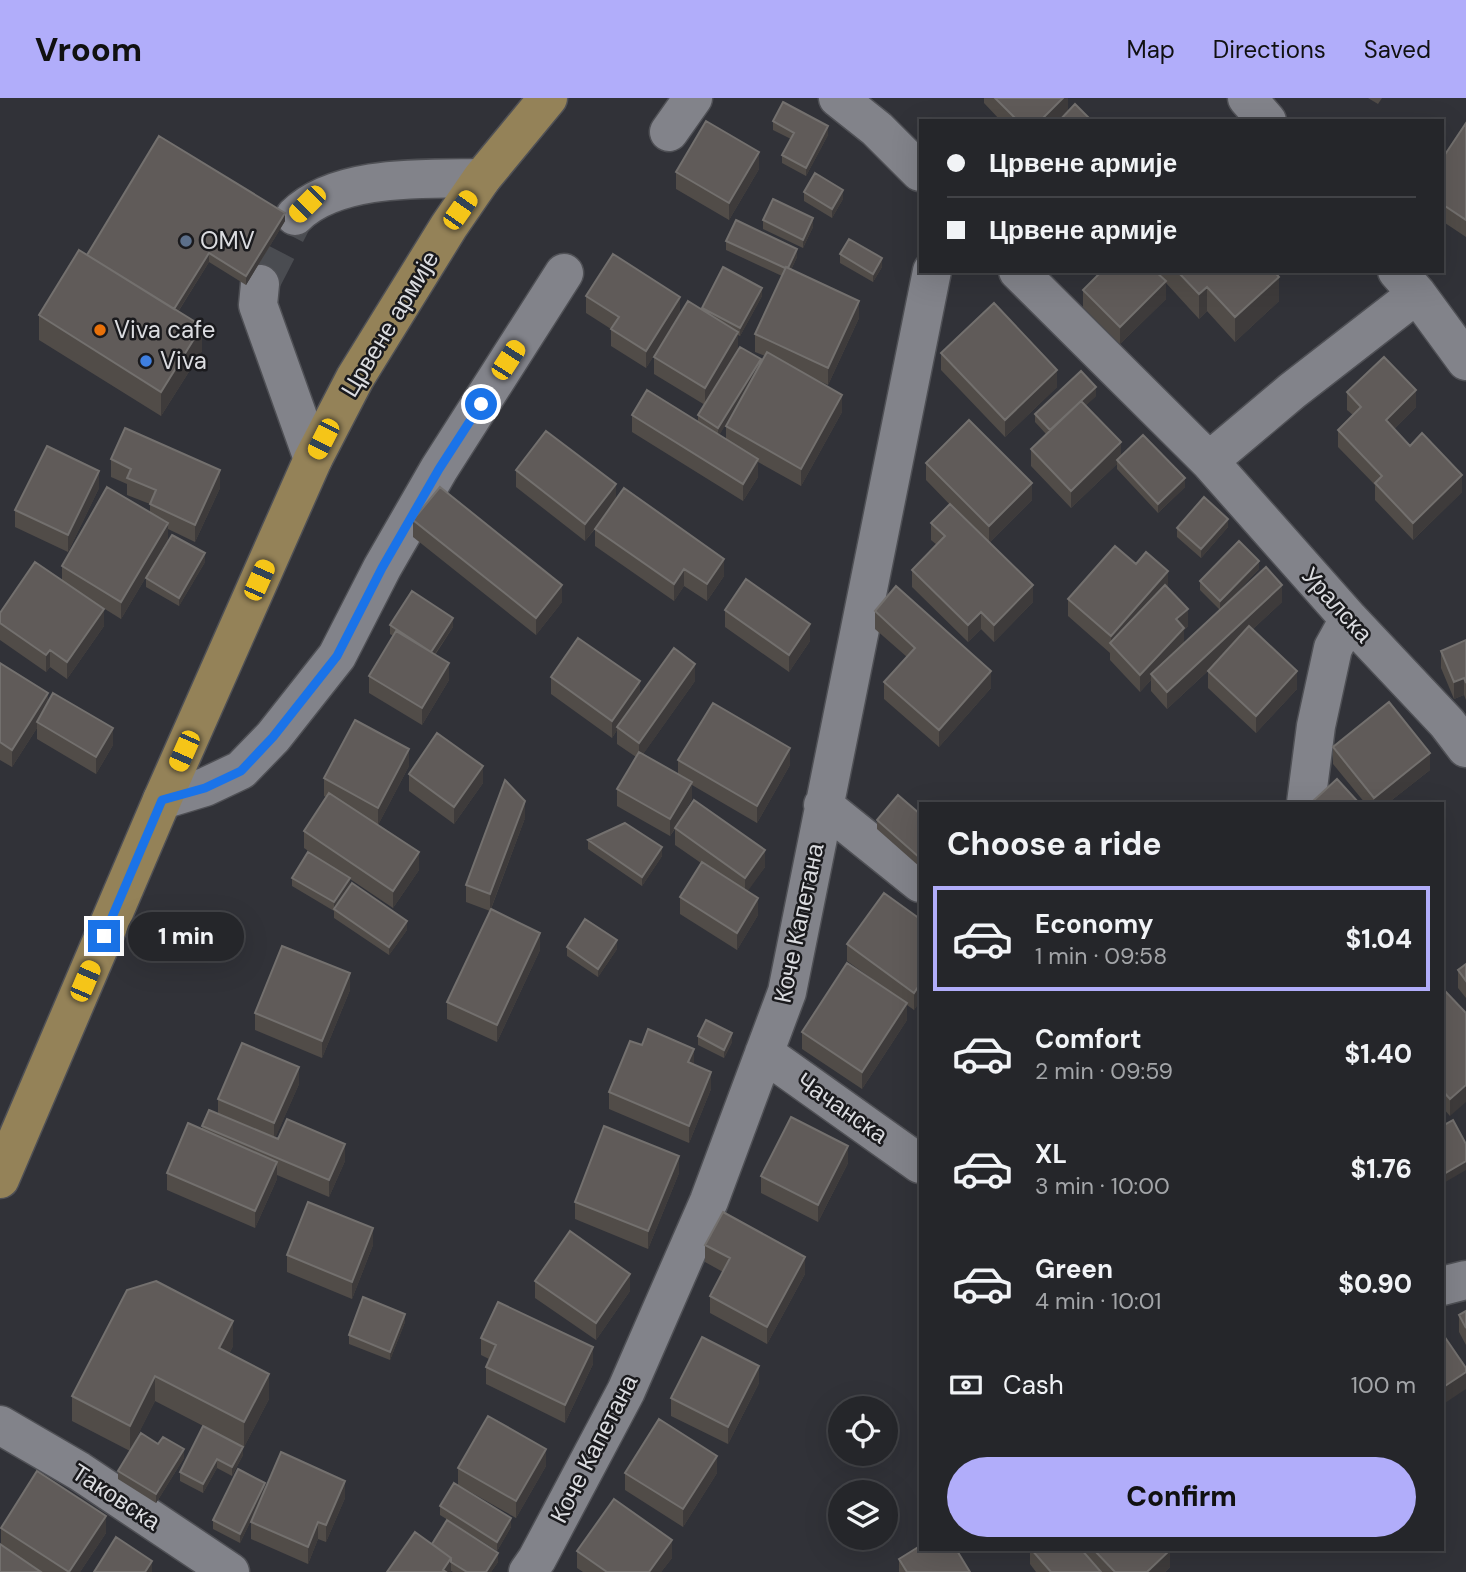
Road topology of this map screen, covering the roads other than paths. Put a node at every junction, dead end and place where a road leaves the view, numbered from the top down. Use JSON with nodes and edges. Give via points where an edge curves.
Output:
{"nodes":[{"id":1,"x":548,"y":98,"type":"edge"},
{"id":2,"x":693,"y":98,"type":"edge"},
{"id":3,"x":838,"y":98,"type":"edge"},
{"id":4,"x":1247,"y":98,"type":"edge"},
{"id":5,"x":1265,"y":119,"type":"edge"},
{"id":6,"x":669,"y":132,"type":"dead end"},
{"id":7,"x":919,"y":171,"type":"edge"},
{"id":8,"x":482,"y":178,"type":"junction"},
{"id":9,"x":295,"y":216,"type":"tunnel mouth"},
{"id":10,"x":564,"y":273,"type":"dead end"},
{"id":11,"x":932,"y":273,"type":"edge"},
{"id":12,"x":1020,"y":273,"type":"edge"},
{"id":13,"x":1407,"y":282,"type":"edge"},
{"id":14,"x":260,"y":284,"type":"tunnel mouth"},
{"id":15,"x":1466,"y":361,"type":"edge"},
{"id":16,"x":313,"y":459,"type":"junction"},
{"id":17,"x":1209,"y":461,"type":"junction"},
{"id":18,"x":1349,"y":619,"type":"junction"},
{"id":19,"x":1466,"y":748,"type":"edge"},
{"id":20,"x":162,"y":800,"type":"junction"},
{"id":21,"x":1306,"y":802,"type":"edge"},
{"id":22,"x":823,"y":805,"type":"junction"},
{"id":23,"x":919,"y":882,"type":"edge"},
{"id":24,"x":764,"y":1053,"type":"junction"},
{"id":25,"x":919,"y":1163,"type":"edge"},
{"id":26,"x":0,"y":1179,"type":"edge"},
{"id":27,"x":1466,"y":1280,"type":"edge"},
{"id":28,"x":1444,"y":1286,"type":"edge"},
{"id":29,"x":0,"y":1425,"type":"edge"},
{"id":30,"x":230,"y":1572,"type":"edge"},
{"id":31,"x":528,"y":1572,"type":"edge"}],
"edges":[{"from":1,"to":8,"type":"main road","name":"Црвене армије"},
{"from":2,"to":6,"type":"street"},
{"from":3,"to":7,"type":"street"},
{"from":4,"to":5,"type":"street"},
{"from":8,"to":9,"type":"street","via":[[413,180],[335,192],[307,204]]},
{"from":8,"to":16,"type":"main road","name":"Црвене армије","via":[[355,378]]},
{"from":10,"to":20,"type":"street","via":[[439,469],[337,656],[241,771],[205,788]]},
{"from":11,"to":22,"type":"street","name":"Коче Капетана"},
{"from":12,"to":17,"type":"street","name":"Уралска"},
{"from":13,"to":15,"type":"street"},
{"from":13,"to":17,"type":"street","via":[[1292,391]]},
{"from":14,"to":16,"type":"street","via":[[258,305]]},
{"from":16,"to":20,"type":"main road","name":"Црвене армије"},
{"from":17,"to":18,"type":"street","name":"Уралска"},
{"from":18,"to":19,"type":"street","name":"Уралска"},
{"from":18,"to":21,"type":"street","via":[[1333,649]]},
{"from":20,"to":26,"type":"main road","name":"Црвене армије"},
{"from":22,"to":23,"type":"street"},
{"from":22,"to":24,"type":"street","name":"Коче Капетана","via":[[787,992]]},
{"from":24,"to":25,"type":"street","name":"Чачанска"},
{"from":24,"to":31,"type":"street","name":"Коче Капетана","via":[[709,1201],[626,1391]]},
{"from":27,"to":28,"type":"street"},
{"from":29,"to":30,"type":"street","name":"Таковска","via":[[79,1471]]}]}
